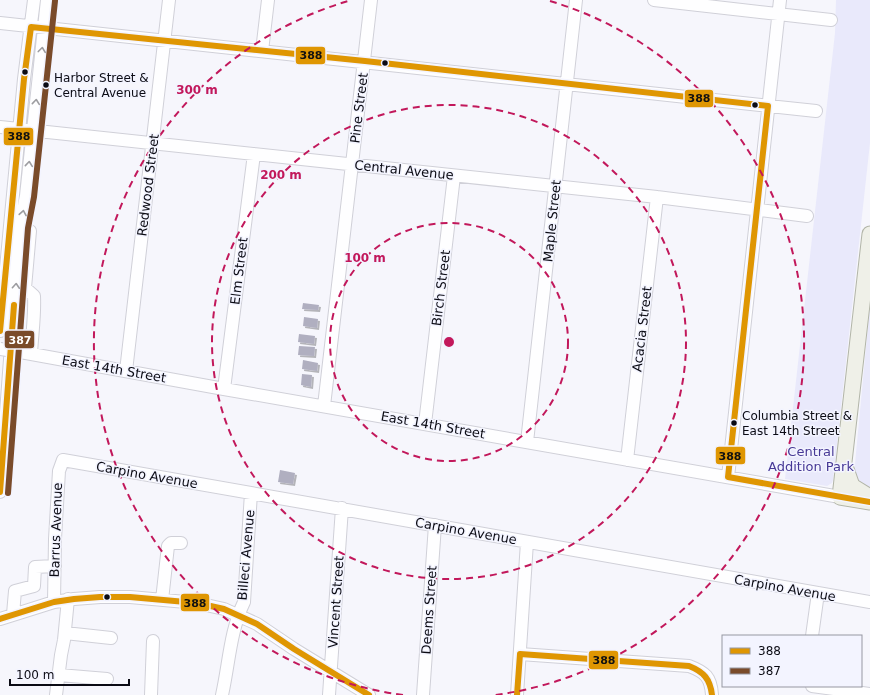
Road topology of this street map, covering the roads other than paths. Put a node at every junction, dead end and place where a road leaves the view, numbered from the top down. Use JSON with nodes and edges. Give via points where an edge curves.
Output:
{"nodes":[{"id":1,"x":34,"y":0,"type":"edge"},
{"id":2,"x":48,"y":0,"type":"edge"},
{"id":3,"x":169,"y":0,"type":"edge"},
{"id":4,"x":268,"y":0,"type":"edge"},
{"id":5,"x":371,"y":0,"type":"edge"},
{"id":6,"x":576,"y":0,"type":"edge"},
{"id":7,"x":654,"y":0,"type":"edge"},
{"id":8,"x":780,"y":0,"type":"edge"},
{"id":9,"x":679,"y":1,"type":"edge"},
{"id":10,"x":778,"y":14,"type":"junction"},
{"id":11,"x":831,"y":20,"type":"dead end"},
{"id":12,"x":0,"y":23,"type":"edge"},
{"id":13,"x":31,"y":26,"type":"junction"},
{"id":14,"x":44,"y":28,"type":"junction"},
{"id":15,"x":164,"y":40,"type":"junction"},
{"id":16,"x":262,"y":51,"type":"junction"},
{"id":17,"x":365,"y":61,"type":"junction"},
{"id":18,"x":567,"y":84,"type":"junction"},
{"id":19,"x":768,"y":106,"type":"junction"},
{"id":20,"x":816,"y":112,"type":"dead end"},
{"id":21,"x":0,"y":127,"type":"edge"},
{"id":22,"x":19,"y":129,"type":"junction"},
{"id":23,"x":33,"y":131,"type":"junction"},
{"id":24,"x":153,"y":144,"type":"junction"},
{"id":25,"x":254,"y":154,"type":"junction"},
{"id":26,"x":352,"y":165,"type":"junction"},
{"id":27,"x":454,"y":176,"type":"junction"},
{"id":28,"x":556,"y":187,"type":"junction"},
{"id":29,"x":657,"y":198,"type":"junction"},
{"id":30,"x":756,"y":209,"type":"junction"},
{"id":31,"x":807,"y":216,"type":"dead end"},
{"id":32,"x":10,"y":227,"type":"edge"},
{"id":33,"x":870,"y":234,"type":"edge"},
{"id":34,"x":867,"y":287,"type":"edge"},
{"id":35,"x":0,"y":331,"type":"edge"},
{"id":36,"x":0,"y":349,"type":"edge"},
{"id":37,"x":28,"y":353,"type":"junction"},
{"id":38,"x":126,"y":371,"type":"junction"},
{"id":39,"x":224,"y":389,"type":"junction"},
{"id":40,"x":324,"y":406,"type":"junction"},
{"id":41,"x":425,"y":424,"type":"junction"},
{"id":42,"x":527,"y":442,"type":"junction"},
{"id":43,"x":63,"y":460,"type":"joint"},
{"id":44,"x":627,"y":460,"type":"junction"},
{"id":45,"x":843,"y":461,"type":"junction"},
{"id":46,"x":728,"y":477,"type":"junction"},
{"id":47,"x":0,"y":492,"type":"edge"},
{"id":48,"x":251,"y":492,"type":"junction"},
{"id":49,"x":840,"y":497,"type":"junction"},
{"id":50,"x":870,"y":497,"type":"edge"},
{"id":51,"x":870,"y":502,"type":"edge"},
{"id":52,"x":342,"y":508,"type":"junction"},
{"id":53,"x":435,"y":525,"type":"junction"},
{"id":54,"x":527,"y":542,"type":"junction"},
{"id":55,"x":181,"y":543,"type":"dead end"},
{"id":56,"x":55,"y":566,"type":"junction"},
{"id":57,"x":818,"y":593,"type":"junction"},
{"id":58,"x":68,"y":599,"type":"junction"},
{"id":59,"x":162,"y":600,"type":"junction"},
{"id":60,"x":54,"y":602,"type":"junction"},
{"id":61,"x":870,"y":602,"type":"edge"},
{"id":62,"x":13,"y":614,"type":"junction"},
{"id":63,"x":238,"y":616,"type":"junction"},
{"id":64,"x":0,"y":619,"type":"edge"},
{"id":65,"x":65,"y":633,"type":"junction"},
{"id":66,"x":812,"y":635,"type":"edge"},
{"id":67,"x":111,"y":638,"type":"dead end"},
{"id":68,"x":153,"y":641,"type":"dead end"},
{"id":69,"x":520,"y":654,"type":"junction"},
{"id":70,"x":330,"y":672,"type":"junction"},
{"id":71,"x":58,"y":675,"type":"junction"},
{"id":72,"x":107,"y":679,"type":"dead end"},
{"id":73,"x":819,"y":687,"type":"edge"},
{"id":74,"x":870,"y":694,"type":"edge"},
{"id":75,"x":56,"y":695,"type":"edge"},
{"id":76,"x":150,"y":695,"type":"edge"},
{"id":77,"x":222,"y":695,"type":"edge"},
{"id":78,"x":329,"y":695,"type":"edge"},
{"id":79,"x":369,"y":695,"type":"edge"},
{"id":80,"x":423,"y":695,"type":"edge"},
{"id":81,"x":518,"y":695,"type":"edge"},
{"id":82,"x":712,"y":695,"type":"edge"}],
"edges":[{"from":1,"to":13,"type":"street"},
{"from":2,"to":14,"type":"street"},
{"from":3,"to":15,"type":"street","name":"Redwood Street"},
{"from":4,"to":16,"type":"street"},
{"from":5,"to":17,"type":"street","name":"Pine Street"},
{"from":6,"to":18,"type":"street","name":"Maple Street"},
{"from":7,"to":9,"type":"street"},
{"from":8,"to":10,"type":"street"},
{"from":9,"to":10,"type":"street"},
{"from":10,"to":11,"type":"street"},
{"from":10,"to":19,"type":"street"},
{"from":12,"to":13,"type":"street"},
{"from":13,"to":14,"type":"street"},
{"from":13,"to":22,"type":"street"},
{"from":14,"to":15,"type":"street"},
{"from":23,"to":14,"type":"street","one_way":true},
{"from":15,"to":16,"type":"street"},
{"from":15,"to":24,"type":"street","name":"Redwood Street"},
{"from":16,"to":17,"type":"street"},
{"from":17,"to":18,"type":"street"},
{"from":17,"to":26,"type":"street","name":"Pine Street"},
{"from":18,"to":19,"type":"street"},
{"from":18,"to":28,"type":"street","name":"Maple Street"},
{"from":19,"to":20,"type":"street"},
{"from":19,"to":30,"type":"street"},
{"from":21,"to":22,"type":"street","name":"Central Avenue"},
{"from":22,"to":23,"type":"street","name":"Central Avenue"},
{"from":22,"to":32,"type":"street"},
{"from":23,"to":24,"type":"street","name":"Central Avenue"},
{"from":32,"to":23,"type":"street","one_way":true,"via":[[26,196]]},
{"from":24,"to":25,"type":"street","name":"Central Avenue"},
{"from":24,"to":38,"type":"street","name":"Redwood Street"},
{"from":25,"to":26,"type":"street","name":"Central Avenue"},
{"from":25,"to":39,"type":"street","name":"Elm Street"},
{"from":26,"to":27,"type":"street","name":"Central Avenue"},
{"from":26,"to":40,"type":"street","name":"Pine Street"},
{"from":27,"to":28,"type":"street","name":"Central Avenue"},
{"from":27,"to":41,"type":"street","name":"Birch Street"},
{"from":28,"to":29,"type":"street","name":"Central Avenue"},
{"from":28,"to":42,"type":"street","name":"Maple Street"},
{"from":29,"to":30,"type":"street","name":"Central Avenue"},
{"from":29,"to":44,"type":"street","name":"Acacia Street"},
{"from":30,"to":31,"type":"street","name":"Central Avenue"},
{"from":30,"to":46,"type":"street"},
{"from":32,"to":35,"type":"street"},
{"from":32,"to":37,"type":"street","via":[[30,231],[25,288],[34,296],[35,312]]},
{"from":47,"to":32,"type":"street","one_way":true},
{"from":33,"to":34,"type":"main road"},
{"from":34,"to":45,"type":"main road"},
{"from":36,"to":37,"type":"street","name":"East 14th Street","bridge":true},
{"from":37,"to":38,"type":"street","name":"East 14th Street"},
{"from":38,"to":39,"type":"street","name":"East 14th Street"},
{"from":39,"to":40,"type":"street","name":"East 14th Street"},
{"from":40,"to":41,"type":"street","name":"East 14th Street"},
{"from":41,"to":42,"type":"street","name":"East 14th Street"},
{"from":42,"to":44,"type":"street","name":"East 14th Street"},
{"from":43,"to":48,"type":"street","name":"Carpino Avenue"},
{"from":43,"to":56,"type":"street","name":"Barrus Avenue","via":[[59,471]]},
{"from":44,"to":46,"type":"street","name":"East 14th Street"},
{"from":45,"to":49,"type":"main road"},
{"from":45,"to":50,"type":"main road","via":[[852,486]]},
{"from":46,"to":49,"type":"street","name":"East 14th Street"},
{"from":48,"to":52,"type":"street","name":"Carpino Avenue"},
{"from":48,"to":63,"type":"street","name":"Billeci Avenue","via":[[244,602]]},
{"from":49,"to":51,"type":"main road"},
{"from":52,"to":53,"type":"street","name":"Carpino Avenue"},
{"from":52,"to":70,"type":"street","name":"Vincent Street"},
{"from":53,"to":54,"type":"street","name":"Carpino Avenue"},
{"from":53,"to":80,"type":"street","name":"Deems Street"},
{"from":54,"to":57,"type":"street","name":"Carpino Avenue"},
{"from":54,"to":69,"type":"street"},
{"from":55,"to":59,"type":"street","via":[[171,543],[168,546]]},
{"from":56,"to":60,"type":"street","name":"Barrus Avenue"},
{"from":56,"to":62,"type":"street","via":[[35,567],[34,586],[15,591]]},
{"from":57,"to":61,"type":"street","name":"Carpino Avenue"},
{"from":57,"to":66,"type":"street"},
{"from":58,"to":59,"type":"street","via":[[107,597]]},
{"from":58,"to":60,"type":"street"},
{"from":58,"to":65,"type":"street"},
{"from":59,"to":63,"type":"street","via":[[197,603],[224,609]]},
{"from":60,"to":62,"type":"street"},
{"from":62,"to":64,"type":"street"},
{"from":63,"to":70,"type":"street","via":[[256,624]]},
{"from":63,"to":77,"type":"street","name":"Billeci Avenue"},
{"from":65,"to":67,"type":"street"},
{"from":65,"to":71,"type":"street"},
{"from":68,"to":76,"type":"street"},
{"from":69,"to":81,"type":"street"},
{"from":69,"to":82,"type":"street","via":[[689,666],[707,677]]},
{"from":70,"to":78,"type":"street","name":"Vincent Street"},
{"from":70,"to":79,"type":"street"},
{"from":71,"to":72,"type":"street"},
{"from":71,"to":75,"type":"street"},
{"from":73,"to":74,"type":"street"}]}
